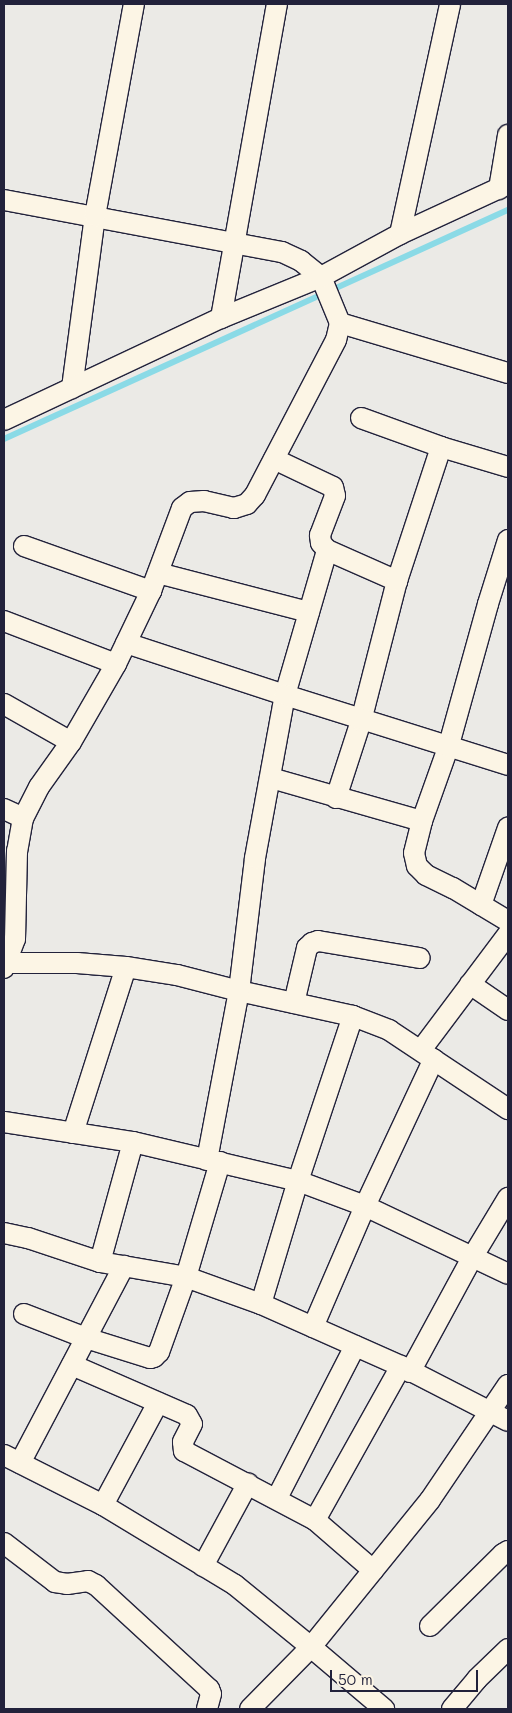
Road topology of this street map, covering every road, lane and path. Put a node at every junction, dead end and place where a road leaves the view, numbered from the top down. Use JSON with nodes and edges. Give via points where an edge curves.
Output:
{"nodes":[{"id":1,"x":134,"y":4,"type":"edge"},
{"id":2,"x":278,"y":4,"type":"edge"},
{"id":3,"x":450,"y":4,"type":"edge"},
{"id":4,"x":508,"y":135,"type":"edge"},
{"id":5,"x":503,"y":187,"type":"edge"},
{"id":6,"x":4,"y":200,"type":"edge"},
{"id":7,"x":95,"y":216,"type":"junction"},
{"id":8,"x":400,"y":234,"type":"junction"},
{"id":9,"x":234,"y":241,"type":"junction"},
{"id":10,"x":324,"y":283,"type":"junction"},
{"id":11,"x":221,"y":318,"type":"junction"},
{"id":12,"x":339,"y":319,"type":"junction"},
{"id":13,"x":508,"y":373,"type":"edge"},
{"id":14,"x":72,"y":388,"type":"junction"},
{"id":15,"x":361,"y":418,"type":"dead end"},
{"id":16,"x":4,"y":420,"type":"edge"},
{"id":17,"x":441,"y":447,"type":"junction"},
{"id":18,"x":274,"y":459,"type":"junction"},
{"id":19,"x":508,"y":467,"type":"edge"},
{"id":20,"x":508,"y":540,"type":"edge"},
{"id":21,"x":24,"y":546,"type":"dead end"},
{"id":22,"x":327,"y":550,"type":"junction"},
{"id":23,"x":397,"y":581,"type":"junction"},
{"id":24,"x":155,"y":582,"type":"junction"},
{"id":25,"x":309,"y":612,"type":"junction"},
{"id":26,"x":4,"y":621,"type":"edge"},
{"id":27,"x":126,"y":643,"type":"junction"},
{"id":28,"x":116,"y":664,"type":"junction"},
{"id":29,"x":285,"y":695,"type":"junction"},
{"id":30,"x":4,"y":704,"type":"edge"},
{"id":31,"x":361,"y":720,"type":"junction"},
{"id":32,"x":71,"y":742,"type":"junction"},
{"id":33,"x":449,"y":745,"type":"junction"},
{"id":34,"x":508,"y":765,"type":"edge"},
{"id":35,"x":271,"y":778,"type":"junction"},
{"id":36,"x":336,"y":798,"type":"junction"},
{"id":37,"x":4,"y":809,"type":"edge"},
{"id":38,"x":23,"y":818,"type":"junction"},
{"id":39,"x":422,"y":821,"type":"junction"},
{"id":40,"x":508,"y":828,"type":"edge"},
{"id":41,"x":480,"y":905,"type":"junction"},
{"id":42,"x":508,"y":921,"type":"edge"},
{"id":43,"x":508,"y":934,"type":"edge"},
{"id":44,"x":420,"y":958,"type":"dead end"},
{"id":45,"x":6,"y":965,"type":"edge"},
{"id":46,"x":126,"y":967,"type":"junction"},
{"id":47,"x":470,"y":984,"type":"junction"},
{"id":48,"x":239,"y":992,"type":"junction"},
{"id":49,"x":294,"y":1003,"type":"junction"},
{"id":50,"x":508,"y":1010,"type":"edge"},
{"id":51,"x":352,"y":1016,"type":"junction"},
{"id":52,"x":428,"y":1054,"type":"junction"},
{"id":53,"x":508,"y":1109,"type":"edge"},
{"id":54,"x":4,"y":1122,"type":"edge"},
{"id":55,"x":73,"y":1133,"type":"junction"},
{"id":56,"x":133,"y":1142,"type":"junction"},
{"id":57,"x":214,"y":1161,"type":"junction"},
{"id":58,"x":298,"y":1181,"type":"junction"},
{"id":59,"x":508,"y":1198,"type":"edge"},
{"id":60,"x":365,"y":1206,"type":"junction"},
{"id":61,"x":4,"y":1233,"type":"edge"},
{"id":62,"x":474,"y":1256,"type":"junction"},
{"id":63,"x":100,"y":1262,"type":"junction"},
{"id":64,"x":124,"y":1266,"type":"junction"},
{"id":65,"x":508,"y":1274,"type":"edge"},
{"id":66,"x":186,"y":1278,"type":"junction"},
{"id":67,"x":261,"y":1304,"type":"junction"},
{"id":68,"x":24,"y":1314,"type":"dead end"},
{"id":69,"x":313,"y":1327,"type":"junction"},
{"id":70,"x":86,"y":1338,"type":"junction"},
{"id":71,"x":355,"y":1346,"type":"junction"},
{"id":72,"x":72,"y":1365,"type":"junction"},
{"id":73,"x":405,"y":1369,"type":"junction"},
{"id":74,"x":508,"y":1384,"type":"edge"},
{"id":75,"x":158,"y":1403,"type":"junction"},
{"id":76,"x":500,"y":1416,"type":"edge"},
{"id":77,"x":12,"y":1459,"type":"edge"},
{"id":78,"x":248,"y":1483,"type":"junction"},
{"id":79,"x":277,"y":1498,"type":"junction"},
{"id":80,"x":103,"y":1505,"type":"junction"},
{"id":81,"x":315,"y":1520,"type":"junction"},
{"id":82,"x":4,"y":1543,"type":"edge"},
{"id":83,"x":508,"y":1552,"type":"edge"},
{"id":84,"x":203,"y":1566,"type":"junction"},
{"id":85,"x":373,"y":1570,"type":"junction"},
{"id":86,"x":430,"y":1626,"type":"dead end"},
{"id":87,"x":311,"y":1647,"type":"junction"},
{"id":88,"x":508,"y":1649,"type":"edge"},
{"id":89,"x":207,"y":1709,"type":"edge"},
{"id":90,"x":250,"y":1709,"type":"edge"},
{"id":91,"x":384,"y":1709,"type":"edge"},
{"id":92,"x":452,"y":1709,"type":"edge"}],
"edges":[{"from":1,"to":7,"type":"street"},
{"from":2,"to":9,"type":"street"},
{"from":3,"to":8,"type":"street"},
{"from":4,"to":5,"type":"street"},
{"from":5,"to":8,"type":"street"},
{"from":6,"to":7,"type":"street"},
{"from":7,"to":9,"type":"street"},
{"from":7,"to":14,"type":"street"},
{"from":8,"to":10,"type":"street"},
{"from":9,"to":10,"type":"street","via":[[282,252],[301,261]]},
{"from":9,"to":11,"type":"street"},
{"from":10,"to":11,"type":"street"},
{"from":10,"to":12,"type":"street"},
{"from":11,"to":14,"type":"street"},
{"from":12,"to":13,"type":"street"},
{"from":12,"to":18,"type":"street","via":[[336,340]]},
{"from":14,"to":16,"type":"street"},
{"from":15,"to":17,"type":"street"},
{"from":17,"to":19,"type":"street"},
{"from":17,"to":23,"type":"street"},
{"from":18,"to":22,"type":"street","via":[[333,487],[335,496],[320,535]]},
{"from":18,"to":24,"type":"street","via":[[247,504],[234,508],[204,501],[190,502],[182,508]]},
{"from":20,"to":33,"type":"street"},
{"from":21,"to":24,"type":"street"},
{"from":22,"to":23,"type":"street"},
{"from":22,"to":25,"type":"street"},
{"from":23,"to":31,"type":"street"},
{"from":24,"to":25,"type":"street"},
{"from":24,"to":27,"type":"street"},
{"from":25,"to":29,"type":"street"},
{"from":26,"to":28,"type":"street"},
{"from":27,"to":28,"type":"street"},
{"from":27,"to":29,"type":"street"},
{"from":28,"to":32,"type":"street"},
{"from":29,"to":31,"type":"street"},
{"from":29,"to":35,"type":"street"},
{"from":30,"to":32,"type":"street"},
{"from":31,"to":33,"type":"street"},
{"from":31,"to":36,"type":"street"},
{"from":32,"to":38,"type":"street"},
{"from":33,"to":34,"type":"street"},
{"from":33,"to":39,"type":"street"},
{"from":35,"to":36,"type":"street"},
{"from":35,"to":48,"type":"street","via":[[255,858]]},
{"from":36,"to":39,"type":"street"},
{"from":37,"to":38,"type":"street"},
{"from":38,"to":45,"type":"street","via":[[17,851],[15,939]]},
{"from":39,"to":41,"type":"street","via":[[414,853],[417,866],[426,875]]},
{"from":40,"to":41,"type":"street"},
{"from":41,"to":42,"type":"street"},
{"from":43,"to":47,"type":"street"},
{"from":44,"to":49,"type":"street","via":[[318,941],[312,943],[307,948]]},
{"from":45,"to":46,"type":"street","via":[[77,963]]},
{"from":46,"to":48,"type":"street","via":[[177,975]]},
{"from":46,"to":55,"type":"street"},
{"from":47,"to":50,"type":"street"},
{"from":47,"to":52,"type":"street"},
{"from":48,"to":49,"type":"street"},
{"from":48,"to":57,"type":"street"},
{"from":49,"to":51,"type":"street"},
{"from":51,"to":52,"type":"street","via":[[389,1030]]},
{"from":51,"to":58,"type":"street"},
{"from":52,"to":53,"type":"street"},
{"from":52,"to":60,"type":"street"},
{"from":54,"to":55,"type":"street"},
{"from":55,"to":56,"type":"street"},
{"from":56,"to":57,"type":"street"},
{"from":56,"to":63,"type":"street"},
{"from":57,"to":58,"type":"street"},
{"from":57,"to":66,"type":"street"},
{"from":58,"to":60,"type":"street"},
{"from":58,"to":67,"type":"street"},
{"from":59,"to":62,"type":"street"},
{"from":60,"to":62,"type":"street"},
{"from":60,"to":69,"type":"street"},
{"from":61,"to":63,"type":"street"},
{"from":62,"to":65,"type":"street"},
{"from":62,"to":73,"type":"street"},
{"from":63,"to":64,"type":"street"},
{"from":64,"to":66,"type":"street"},
{"from":64,"to":70,"type":"street"},
{"from":66,"to":67,"type":"street"},
{"from":66,"to":70,"type":"street","via":[[159,1352],[154,1357]]},
{"from":67,"to":69,"type":"street"},
{"from":68,"to":70,"type":"street"},
{"from":69,"to":71,"type":"street"},
{"from":70,"to":72,"type":"street"},
{"from":71,"to":73,"type":"street"},
{"from":71,"to":79,"type":"street"},
{"from":72,"to":75,"type":"street"},
{"from":72,"to":77,"type":"street"},
{"from":73,"to":76,"type":"street"},
{"from":73,"to":81,"type":"street"},
{"from":74,"to":76,"type":"street"},
{"from":75,"to":78,"type":"street","via":[[189,1418],[192,1424],[183,1442],[184,1451]]},
{"from":75,"to":80,"type":"street"},
{"from":76,"to":85,"type":"street"},
{"from":77,"to":80,"type":"street"},
{"from":78,"to":79,"type":"street"},
{"from":78,"to":84,"type":"street"},
{"from":79,"to":81,"type":"street"},
{"from":80,"to":84,"type":"street"},
{"from":81,"to":85,"type":"street"},
{"from":82,"to":89,"type":"street","via":[[55,1582],[88,1581],[96,1585],[209,1689]]},
{"from":83,"to":86,"type":"street"},
{"from":84,"to":87,"type":"street","via":[[235,1586]]},
{"from":85,"to":87,"type":"street"},
{"from":87,"to":90,"type":"street"},
{"from":87,"to":91,"type":"street"},
{"from":88,"to":92,"type":"street"}]}
